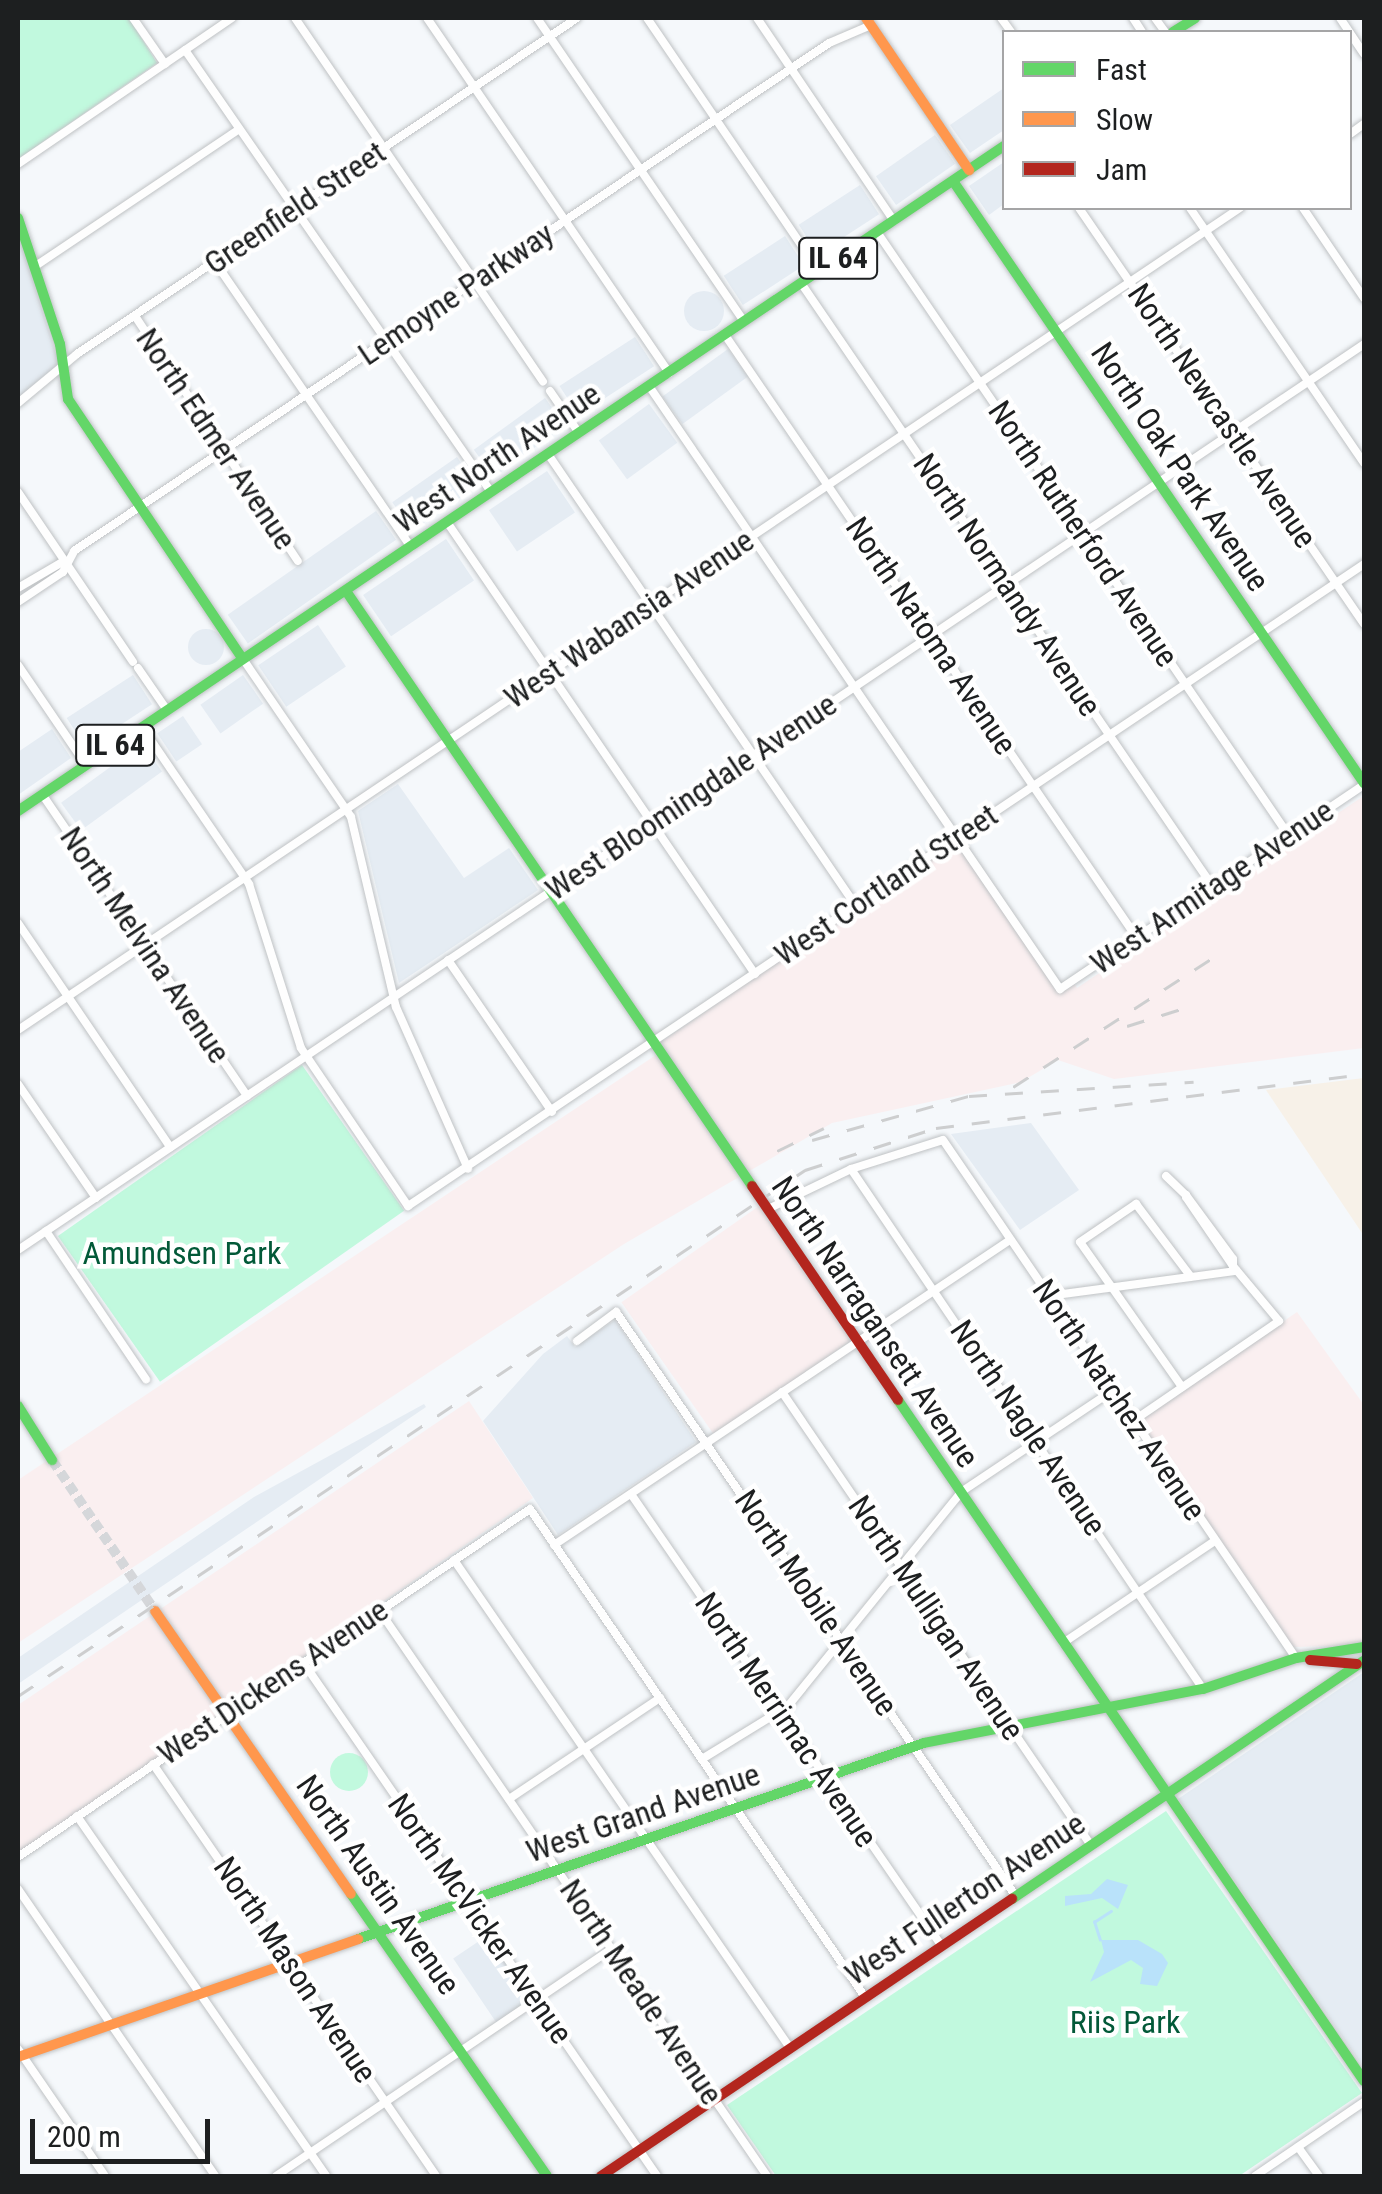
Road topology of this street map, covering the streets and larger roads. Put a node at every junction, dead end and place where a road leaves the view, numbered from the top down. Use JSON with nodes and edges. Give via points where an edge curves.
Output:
{"nodes":[{"id":1,"x":134,"y":18,"type":"edge"},
{"id":2,"x":232,"y":18,"type":"edge"},
{"id":3,"x":294,"y":18,"type":"edge"},
{"id":4,"x":427,"y":18,"type":"edge"},
{"id":5,"x":537,"y":18,"type":"edge"},
{"id":6,"x":577,"y":18,"type":"edge"},
{"id":7,"x":647,"y":18,"type":"edge"},
{"id":8,"x":757,"y":18,"type":"edge"},
{"id":9,"x":859,"y":18,"type":"edge"},
{"id":10,"x":869,"y":21,"type":"edge"},
{"id":11,"x":851,"y":29,"type":"junction"},
{"id":12,"x":549,"y":36,"type":"junction"},
{"id":13,"x":186,"y":50,"type":"junction"},
{"id":14,"x":165,"y":64,"type":"junction"},
{"id":15,"x":792,"y":68,"type":"junction"},
{"id":16,"x":474,"y":87,"type":"junction"},
{"id":17,"x":716,"y":119,"type":"junction"},
{"id":18,"x":239,"y":129,"type":"junction"},
{"id":19,"x":1002,"y":147,"type":"edge"},
{"id":20,"x":384,"y":148,"type":"junction"},
{"id":21,"x":18,"y":164,"type":"edge"},
{"id":22,"x":640,"y":170,"type":"junction"},
{"id":23,"x":970,"y":170,"type":"junction"},
{"id":24,"x":953,"y":181,"type":"junction"},
{"id":25,"x":294,"y":208,"type":"junction"},
{"id":26,"x":1080,"y":210,"type":"edge"},
{"id":27,"x":1191,"y":210,"type":"edge"},
{"id":28,"x":1237,"y":210,"type":"edge"},
{"id":29,"x":1303,"y":210,"type":"edge"},
{"id":30,"x":18,"y":218,"type":"edge"},
{"id":31,"x":565,"y":220,"type":"junction"},
{"id":32,"x":894,"y":220,"type":"junction"},
{"id":33,"x":1206,"y":231,"type":"junction"},
{"id":34,"x":877,"y":232,"type":"junction"},
{"id":35,"x":215,"y":262,"type":"junction"},
{"id":36,"x":34,"y":267,"type":"junction"},
{"id":37,"x":820,"y":271,"type":"junction"},
{"id":38,"x":476,"y":281,"type":"junction"},
{"id":39,"x":1130,"y":282,"type":"junction"},
{"id":40,"x":801,"y":284,"type":"junction"},
{"id":41,"x":1364,"y":298,"type":"edge"},
{"id":42,"x":135,"y":316,"type":"junction"},
{"id":43,"x":744,"y":322,"type":"junction"},
{"id":44,"x":1057,"y":331,"type":"junction"},
{"id":45,"x":725,"y":335,"type":"junction"},
{"id":46,"x":387,"y":340,"type":"junction"},
{"id":47,"x":1364,"y":344,"type":"edge"},
{"id":48,"x":65,"y":364,"type":"junction"},
{"id":49,"x":669,"y":372,"type":"junction"},
{"id":50,"x":543,"y":381,"type":"dead end"},
{"id":51,"x":1309,"y":382,"type":"junction"},
{"id":52,"x":980,"y":383,"type":"junction"},
{"id":53,"x":649,"y":386,"type":"junction"},
{"id":54,"x":550,"y":392,"type":"dead end"},
{"id":55,"x":306,"y":395,"type":"junction"},
{"id":56,"x":18,"y":403,"type":"edge"},
{"id":57,"x":1233,"y":432,"type":"junction"},
{"id":58,"x":579,"y":433,"type":"junction"},
{"id":59,"x":904,"y":434,"type":"junction"},
{"id":60,"x":226,"y":449,"type":"junction"},
{"id":61,"x":548,"y":454,"type":"junction"},
{"id":62,"x":1364,"y":463,"type":"edge"},
{"id":63,"x":1159,"y":482,"type":"junction"},
{"id":64,"x":828,"y":485,"type":"junction"},
{"id":65,"x":18,"y":492,"type":"edge"},
{"id":66,"x":491,"y":492,"type":"junction"},
{"id":67,"x":141,"y":506,"type":"junction"},
{"id":68,"x":447,"y":522,"type":"junction"},
{"id":69,"x":1082,"y":534,"type":"junction"},
{"id":70,"x":752,"y":536,"type":"junction"},
{"id":71,"x":410,"y":547,"type":"junction"},
{"id":72,"x":64,"y":561,"type":"junction"},
{"id":73,"x":298,"y":561,"type":"dead end"},
{"id":74,"x":1364,"y":564,"type":"edge"},
{"id":75,"x":1336,"y":583,"type":"junction"},
{"id":76,"x":1006,"y":585,"type":"junction"},
{"id":77,"x":18,"y":588,"type":"edge"},
{"id":78,"x":346,"y":590,"type":"junction"},
{"id":79,"x":18,"y":602,"type":"edge"},
{"id":80,"x":650,"y":604,"type":"junction"},
{"id":81,"x":1364,"y":624,"type":"edge"},
{"id":82,"x":1262,"y":633,"type":"junction"},
{"id":83,"x":931,"y":636,"type":"junction"},
{"id":84,"x":243,"y":659,"type":"junction"},
{"id":85,"x":18,"y":664,"type":"edge"},
{"id":86,"x":550,"y":672,"type":"junction"},
{"id":87,"x":1185,"y":685,"type":"junction"},
{"id":88,"x":854,"y":687,"type":"junction"},
{"id":89,"x":167,"y":710,"type":"junction"},
{"id":90,"x":142,"y":727,"type":"junction"},
{"id":91,"x":1110,"y":735,"type":"junction"},
{"id":92,"x":448,"y":741,"type":"junction"},
{"id":93,"x":754,"y":755,"type":"junction"},
{"id":94,"x":86,"y":765,"type":"junction"},
{"id":95,"x":1364,"y":784,"type":"edge"},
{"id":96,"x":1034,"y":786,"type":"junction"},
{"id":97,"x":42,"y":794,"type":"junction"},
{"id":98,"x":346,"y":810,"type":"junction"},
{"id":99,"x":18,"y":811,"type":"edge"},
{"id":100,"x":652,"y":823,"type":"junction"},
{"id":101,"x":1289,"y":836,"type":"junction"},
{"id":102,"x":957,"y":837,"type":"junction"},
{"id":103,"x":245,"y":878,"type":"junction"},
{"id":104,"x":1213,"y":886,"type":"junction"},
{"id":105,"x":551,"y":891,"type":"junction"},
{"id":106,"x":856,"y":906,"type":"junction"},
{"id":107,"x":18,"y":923,"type":"edge"},
{"id":108,"x":1137,"y":938,"type":"junction"},
{"id":109,"x":145,"y":945,"type":"junction"},
{"id":110,"x":448,"y":960,"type":"junction"},
{"id":111,"x":755,"y":974,"type":"junction"},
{"id":112,"x":68,"y":996,"type":"junction"},
{"id":113,"x":393,"y":997,"type":"junction"},
{"id":114,"x":18,"y":1030,"type":"edge"},
{"id":115,"x":654,"y":1043,"type":"junction"},
{"id":116,"x":305,"y":1056,"type":"junction"},
{"id":117,"x":18,"y":1084,"type":"edge"},
{"id":118,"x":247,"y":1096,"type":"junction"},
{"id":119,"x":552,"y":1112,"type":"junction"},
{"id":120,"x":170,"y":1147,"type":"junction"},
{"id":121,"x":468,"y":1169,"type":"junction"},
{"id":122,"x":852,"y":1169,"type":"junction"},
{"id":123,"x":1166,"y":1176,"type":"dead end"},
{"id":124,"x":96,"y":1198,"type":"junction"},
{"id":125,"x":768,"y":1209,"type":"junction"},
{"id":126,"x":46,"y":1231,"type":"junction"},
{"id":127,"x":1010,"y":1240,"type":"junction"},
{"id":128,"x":18,"y":1248,"type":"edge"},
{"id":129,"x":1234,"y":1268,"type":"junction"},
{"id":130,"x":1192,"y":1277,"type":"junction"},
{"id":131,"x":1114,"y":1286,"type":"junction"},
{"id":132,"x":934,"y":1291,"type":"junction"},
{"id":133,"x":1048,"y":1296,"type":"junction"},
{"id":134,"x":577,"y":1341,"type":"dead end"},
{"id":135,"x":858,"y":1342,"type":"junction"},
{"id":136,"x":146,"y":1379,"type":"dead end"},
{"id":137,"x":1179,"y":1389,"type":"junction"},
{"id":138,"x":1112,"y":1391,"type":"junction"},
{"id":139,"x":782,"y":1392,"type":"junction"},
{"id":140,"x":18,"y":1409,"type":"edge"},
{"id":141,"x":1132,"y":1421,"type":"junction"},
{"id":142,"x":1037,"y":1441,"type":"junction"},
{"id":143,"x":706,"y":1443,"type":"junction"},
{"id":144,"x":54,"y":1459,"type":"tunnel mouth"},
{"id":145,"x":960,"y":1492,"type":"junction"},
{"id":146,"x":631,"y":1494,"type":"junction"},
{"id":147,"x":1215,"y":1541,"type":"junction"},
{"id":148,"x":554,"y":1545,"type":"junction"},
{"id":149,"x":454,"y":1560,"type":"junction"},
{"id":150,"x":900,"y":1565,"type":"junction"},
{"id":151,"x":1140,"y":1592,"type":"junction"},
{"id":152,"x":158,"y":1609,"type":"tunnel mouth"},
{"id":153,"x":379,"y":1610,"type":"junction"},
{"id":154,"x":840,"y":1638,"type":"junction"},
{"id":155,"x":1064,"y":1642,"type":"junction"},
{"id":156,"x":1364,"y":1648,"type":"edge"},
{"id":157,"x":1296,"y":1658,"type":"junction"},
{"id":158,"x":1317,"y":1661,"type":"junction"},
{"id":159,"x":303,"y":1662,"type":"junction"},
{"id":160,"x":1361,"y":1662,"type":"edge"},
{"id":161,"x":1324,"y":1688,"type":"junction"},
{"id":162,"x":1203,"y":1689,"type":"junction"},
{"id":163,"x":660,"y":1698,"type":"junction"},
{"id":164,"x":1108,"y":1707,"type":"junction"},
{"id":165,"x":228,"y":1713,"type":"junction"},
{"id":166,"x":780,"y":1713,"type":"junction"},
{"id":167,"x":1009,"y":1725,"type":"junction"},
{"id":168,"x":914,"y":1746,"type":"junction"},
{"id":169,"x":584,"y":1749,"type":"junction"},
{"id":170,"x":702,"y":1759,"type":"junction"},
{"id":171,"x":154,"y":1764,"type":"junction"},
{"id":172,"x":824,"y":1776,"type":"junction"},
{"id":173,"x":1166,"y":1792,"type":"junction"},
{"id":174,"x":509,"y":1800,"type":"junction"},
{"id":175,"x":735,"y":1807,"type":"junction"},
{"id":176,"x":78,"y":1816,"type":"junction"},
{"id":177,"x":646,"y":1838,"type":"junction"},
{"id":178,"x":1090,"y":1844,"type":"junction"},
{"id":179,"x":18,"y":1856,"type":"edge"},
{"id":180,"x":558,"y":1870,"type":"junction"},
{"id":181,"x":18,"y":1889,"type":"edge"},
{"id":182,"x":1015,"y":1895,"type":"junction"},
{"id":183,"x":468,"y":1901,"type":"junction"},
{"id":184,"x":380,"y":1932,"type":"junction"},
{"id":185,"x":941,"y":1945,"type":"junction"},
{"id":186,"x":612,"y":1949,"type":"junction"},
{"id":187,"x":290,"y":1963,"type":"junction"},
{"id":188,"x":200,"y":1994,"type":"junction"},
{"id":189,"x":864,"y":1997,"type":"junction"},
{"id":190,"x":536,"y":2000,"type":"junction"},
{"id":191,"x":111,"y":2025,"type":"junction"},
{"id":192,"x":790,"y":2048,"type":"junction"},
{"id":193,"x":461,"y":2051,"type":"junction"},
{"id":194,"x":19,"y":2054,"type":"edge"},
{"id":195,"x":1364,"y":2081,"type":"edge"},
{"id":196,"x":714,"y":2099,"type":"junction"},
{"id":197,"x":386,"y":2102,"type":"junction"},
{"id":198,"x":1364,"y":2102,"type":"edge"},
{"id":199,"x":1298,"y":2147,"type":"junction"},
{"id":200,"x":639,"y":2150,"type":"junction"},
{"id":201,"x":310,"y":2154,"type":"junction"},
{"id":202,"x":105,"y":2176,"type":"edge"},
{"id":203,"x":215,"y":2176,"type":"edge"},
{"id":204,"x":276,"y":2176,"type":"edge"},
{"id":205,"x":326,"y":2176,"type":"edge"},
{"id":206,"x":436,"y":2176,"type":"edge"},
{"id":207,"x":547,"y":2176,"type":"edge"},
{"id":208,"x":601,"y":2176,"type":"edge"},
{"id":209,"x":657,"y":2176,"type":"edge"},
{"id":210,"x":768,"y":2176,"type":"edge"},
{"id":211,"x":1255,"y":2176,"type":"edge"},
{"id":212,"x":1319,"y":2176,"type":"edge"}],
"edges":[{"from":1,"to":14,"type":"street"},
{"from":2,"to":13,"type":"street"},
{"from":3,"to":20,"type":"street"},
{"from":4,"to":16,"type":"street"},
{"from":5,"to":12,"type":"street"},
{"from":6,"to":12,"type":"street","name":"Greenfield Street"},
{"from":7,"to":17,"type":"street"},
{"from":8,"to":15,"type":"street"},
{"from":9,"to":11,"type":"street","name":"Lemoyne Parkway"},
{"from":10,"to":11,"type":"street","name":"Lemoyne Parkway"},
{"from":10,"to":23,"type":"street"},
{"from":11,"to":15,"type":"street","name":"Lemoyne Parkway"},
{"from":12,"to":16,"type":"street","name":"Greenfield Street"},
{"from":12,"to":22,"type":"street"},
{"from":13,"to":14,"type":"street"},
{"from":13,"to":18,"type":"street"},
{"from":14,"to":21,"type":"street"},
{"from":15,"to":17,"type":"street","name":"Lemoyne Parkway"},
{"from":15,"to":32,"type":"street"},
{"from":16,"to":20,"type":"street","name":"Greenfield Street"},
{"from":16,"to":31,"type":"street"},
{"from":17,"to":22,"type":"street","name":"Lemoyne Parkway"},
{"from":17,"to":37,"type":"street"},
{"from":18,"to":25,"type":"street"},
{"from":18,"to":36,"type":"street"},
{"from":19,"to":23,"type":"street","name":"West North Avenue","number":"IL 64"},
{"from":20,"to":25,"type":"street","name":"Greenfield Street"},
{"from":20,"to":38,"type":"street"},
{"from":22,"to":31,"type":"street","name":"Lemoyne Parkway"},
{"from":22,"to":43,"type":"street"},
{"from":23,"to":24,"type":"street","name":"West North Avenue","number":"IL 64"},
{"from":24,"to":32,"type":"street","name":"West North Avenue","number":"IL 64"},
{"from":24,"to":44,"type":"street","name":"North Oak Park Avenue"},
{"from":25,"to":35,"type":"street","name":"Greenfield Street"},
{"from":25,"to":46,"type":"street"},
{"from":26,"to":39,"type":"street","name":"North Newcastle Avenue"},
{"from":27,"to":33,"type":"street"},
{"from":28,"to":33,"type":"street","name":"West Wabansia Avenue"},
{"from":29,"to":41,"type":"street"},
{"from":30,"to":36,"type":"street"},
{"from":31,"to":38,"type":"street","name":"Lemoyne Parkway"},
{"from":31,"to":49,"type":"street"},
{"from":32,"to":34,"type":"street","name":"West North Avenue","number":"IL 64"},
{"from":33,"to":39,"type":"street","name":"West Wabansia Avenue"},
{"from":33,"to":51,"type":"street"},
{"from":34,"to":37,"type":"street","name":"West North Avenue","number":"IL 64"},
{"from":34,"to":52,"type":"street","name":"North Rutherford Avenue"},
{"from":35,"to":42,"type":"street","name":"Greenfield Street"},
{"from":35,"to":55,"type":"street"},
{"from":36,"to":48,"type":"street"},
{"from":37,"to":40,"type":"street","name":"West North Avenue","number":"IL 64"},
{"from":38,"to":46,"type":"street","name":"Lemoyne Parkway"},
{"from":38,"to":50,"type":"street"},
{"from":39,"to":44,"type":"street","name":"West Wabansia Avenue"},
{"from":39,"to":57,"type":"street","name":"North Newcastle Avenue"},
{"from":40,"to":43,"type":"street","name":"West North Avenue","number":"IL 64"},
{"from":40,"to":59,"type":"street","name":"North Normandy Avenue"},
{"from":42,"to":48,"type":"street","name":"Greenfield Street"},
{"from":42,"to":60,"type":"street","name":"North Edmer Avenue"},
{"from":43,"to":45,"type":"street","name":"West North Avenue","number":"IL 64"},
{"from":44,"to":52,"type":"street","name":"West Wabansia Avenue"},
{"from":44,"to":63,"type":"street","name":"North Oak Park Avenue"},
{"from":45,"to":49,"type":"street","name":"West North Avenue","number":"IL 64"},
{"from":45,"to":64,"type":"street","name":"North Natoma Avenue"},
{"from":46,"to":55,"type":"street","name":"Lemoyne Parkway"},
{"from":46,"to":66,"type":"street"},
{"from":47,"to":51,"type":"street","name":"West Bloomingdale Avenue"},
{"from":48,"to":56,"type":"street","name":"Greenfield Street"},
{"from":48,"to":67,"type":"street","via":[[68,399]]},
{"from":49,"to":53,"type":"street","name":"West North Avenue","number":"IL 64"},
{"from":51,"to":57,"type":"street","name":"West Bloomingdale Avenue"},
{"from":51,"to":62,"type":"street"},
{"from":52,"to":59,"type":"street","name":"West Wabansia Avenue"},
{"from":52,"to":69,"type":"street","name":"North Rutherford Avenue"},
{"from":53,"to":58,"type":"street","name":"West North Avenue","number":"IL 64"},
{"from":53,"to":70,"type":"street"},
{"from":54,"to":58,"type":"street"},
{"from":55,"to":60,"type":"street","name":"Lemoyne Parkway"},
{"from":55,"to":71,"type":"street"},
{"from":57,"to":63,"type":"street","name":"West Bloomingdale Avenue"},
{"from":57,"to":75,"type":"street","name":"North Newcastle Avenue"},
{"from":58,"to":61,"type":"street","name":"West North Avenue","number":"IL 64"},
{"from":59,"to":64,"type":"street","name":"West Wabansia Avenue"},
{"from":59,"to":76,"type":"street","name":"North Normandy Avenue"},
{"from":60,"to":67,"type":"street","name":"Lemoyne Parkway"},
{"from":60,"to":73,"type":"street","name":"North Edmer Avenue"},
{"from":61,"to":66,"type":"street","name":"West North Avenue","number":"IL 64"},
{"from":61,"to":80,"type":"street"},
{"from":63,"to":69,"type":"street","name":"West Bloomingdale Avenue"},
{"from":63,"to":82,"type":"street","name":"North Oak Park Avenue"},
{"from":64,"to":70,"type":"street","name":"West Wabansia Avenue"},
{"from":64,"to":83,"type":"street","name":"North Natoma Avenue"},
{"from":65,"to":72,"type":"street"},
{"from":66,"to":68,"type":"street","name":"West North Avenue","number":"IL 64"},
{"from":67,"to":72,"type":"street","name":"Lemoyne Parkway"},
{"from":67,"to":84,"type":"street"},
{"from":68,"to":71,"type":"street","name":"West North Avenue","number":"IL 64"},
{"from":68,"to":86,"type":"street"},
{"from":69,"to":76,"type":"street","name":"West Bloomingdale Avenue"},
{"from":69,"to":87,"type":"street","name":"North Rutherford Avenue"},
{"from":70,"to":80,"type":"street","name":"West Wabansia Avenue"},
{"from":70,"to":88,"type":"street"},
{"from":71,"to":78,"type":"street","name":"West North Avenue","number":"IL 64"},
{"from":72,"to":77,"type":"street","name":"Lemoyne Parkway"},
{"from":72,"to":79,"type":"street","name":"Lemoyne Parkway","via":[[63,572]]},
{"from":72,"to":89,"type":"street"},
{"from":74,"to":75,"type":"street","name":"West Cortland Street"},
{"from":75,"to":81,"type":"street","name":"North Newcastle Avenue"},
{"from":75,"to":82,"type":"street","name":"West Cortland Street"},
{"from":76,"to":83,"type":"street","name":"West Bloomingdale Avenue"},
{"from":76,"to":91,"type":"street","name":"North Normandy Avenue"},
{"from":78,"to":84,"type":"street","name":"West North Avenue","number":"IL 64"},
{"from":78,"to":92,"type":"street","name":"North Narragansett Avenue"},
{"from":80,"to":86,"type":"street","name":"West Wabansia Avenue"},
{"from":80,"to":93,"type":"street"},
{"from":82,"to":87,"type":"street","name":"West Cortland Street"},
{"from":82,"to":95,"type":"street","name":"North Oak Park Avenue"},
{"from":83,"to":88,"type":"street","name":"West Bloomingdale Avenue"},
{"from":83,"to":96,"type":"street","name":"North Natoma Avenue"},
{"from":84,"to":89,"type":"street","name":"West North Avenue","number":"IL 64"},
{"from":84,"to":98,"type":"street"},
{"from":85,"to":94,"type":"street"},
{"from":86,"to":92,"type":"street","name":"West Wabansia Avenue"},
{"from":86,"to":100,"type":"street"},
{"from":87,"to":91,"type":"street","name":"West Cortland Street"},
{"from":87,"to":101,"type":"street","name":"North Rutherford Avenue"},
{"from":88,"to":93,"type":"street","name":"West Bloomingdale Avenue"},
{"from":88,"to":102,"type":"street"},
{"from":89,"to":90,"type":"street","name":"West North Avenue","number":"IL 64"},
{"from":90,"to":94,"type":"street","name":"West North Avenue","number":"IL 64"},
{"from":90,"to":103,"type":"street"},
{"from":91,"to":96,"type":"street","name":"West Cortland Street"},
{"from":91,"to":104,"type":"street","name":"North Normandy Avenue"},
{"from":92,"to":98,"type":"street","name":"West Wabansia Avenue"},
{"from":92,"to":105,"type":"street","name":"North Narragansett Avenue"},
{"from":93,"to":100,"type":"street","name":"West Bloomingdale Avenue"},
{"from":93,"to":106,"type":"street"},
{"from":94,"to":97,"type":"street","name":"West North Avenue","number":"IL 64"},
{"from":95,"to":101,"type":"street","name":"West Armitage Avenue"},
{"from":96,"to":102,"type":"street","name":"West Cortland Street"},
{"from":96,"to":108,"type":"street","name":"North Natoma Avenue"},
{"from":97,"to":99,"type":"street","name":"West North Avenue","number":"IL 64"},
{"from":97,"to":109,"type":"street","name":"North Melvina Avenue"},
{"from":98,"to":103,"type":"street","name":"West Wabansia Avenue"},
{"from":98,"to":113,"type":"street"},
{"from":100,"to":105,"type":"street","name":"West Bloomingdale Avenue"},
{"from":100,"to":111,"type":"street"},
{"from":101,"to":104,"type":"street","name":"West Armitage Avenue"},
{"from":102,"to":106,"type":"street","name":"West Cortland Street"},
{"from":102,"to":108,"type":"street","name":"West Armitage Avenue","via":[[1060,989]]},
{"from":103,"to":109,"type":"street","name":"West Wabansia Avenue"},
{"from":103,"to":116,"type":"street"},
{"from":104,"to":108,"type":"street","name":"West Armitage Avenue"},
{"from":105,"to":110,"type":"street","name":"West Bloomingdale Avenue"},
{"from":105,"to":115,"type":"street","name":"North Narragansett Avenue"},
{"from":106,"to":111,"type":"street","name":"West Cortland Street"},
{"from":107,"to":112,"type":"street"},
{"from":109,"to":112,"type":"street","name":"West Wabansia Avenue"},
{"from":109,"to":118,"type":"street","name":"North Melvina Avenue"},
{"from":110,"to":113,"type":"street","name":"West Bloomingdale Avenue"},
{"from":110,"to":119,"type":"street"},
{"from":111,"to":115,"type":"street","name":"West Cortland Street"},
{"from":112,"to":114,"type":"street","name":"West Wabansia Avenue"},
{"from":112,"to":120,"type":"street"},
{"from":113,"to":116,"type":"street","name":"West Bloomingdale Avenue"},
{"from":113,"to":121,"type":"street"},
{"from":115,"to":119,"type":"street","name":"West Cortland Street"},
{"from":115,"to":125,"type":"street","name":"North Narragansett Avenue"},
{"from":116,"to":118,"type":"street","name":"West Bloomingdale Avenue"},
{"from":116,"to":121,"type":"street","name":"West Cortland Street","via":[[408,1206]]},
{"from":117,"to":124,"type":"street"},
{"from":118,"to":120,"type":"street","name":"West Bloomingdale Avenue"},
{"from":119,"to":121,"type":"street","name":"West Cortland Street"},
{"from":120,"to":124,"type":"street","name":"West Bloomingdale Avenue"},
{"from":122,"to":125,"type":"street"},
{"from":122,"to":127,"type":"street","name":"North Natchez Avenue","via":[[943,1140]]},
{"from":122,"to":132,"type":"street","name":"North Nagle Avenue"},
{"from":123,"to":129,"type":"street","via":[[1186,1194]]},
{"from":124,"to":126,"type":"street","name":"West Bloomingdale Avenue"},
{"from":125,"to":135,"type":"street","name":"North Narragansett Avenue"},
{"from":126,"to":128,"type":"street","name":"West Bloomingdale Avenue"},
{"from":126,"to":136,"type":"street"},
{"from":127,"to":132,"type":"street"},
{"from":127,"to":133,"type":"street","name":"North Natchez Avenue"},
{"from":129,"to":130,"type":"street"},
{"from":129,"to":137,"type":"street","via":[[1279,1321]]},
{"from":130,"to":131,"type":"street"},
{"from":130,"to":131,"type":"street","via":[[1136,1204],[1080,1242]]},
{"from":131,"to":133,"type":"street"},
{"from":131,"to":137,"type":"street"},
{"from":132,"to":135,"type":"street"},
{"from":132,"to":142,"type":"street","name":"North Nagle Avenue"},
{"from":133,"to":138,"type":"street","name":"North Natchez Avenue"},
{"from":134,"to":143,"type":"street","name":"North Mobile Avenue","via":[[616,1312]]},
{"from":135,"to":139,"type":"street"},
{"from":135,"to":145,"type":"street","name":"North Narragansett Avenue"},
{"from":137,"to":141,"type":"street"},
{"from":138,"to":141,"type":"street","name":"North Natchez Avenue"},
{"from":138,"to":142,"type":"street"},
{"from":139,"to":143,"type":"street"},
{"from":139,"to":150,"type":"street","name":"North Mulligan Avenue"},
{"from":140,"to":144,"type":"street"},
{"from":141,"to":147,"type":"street","name":"North Natchez Avenue"},
{"from":142,"to":145,"type":"street"},
{"from":142,"to":151,"type":"street","name":"North Nagle Avenue"},
{"from":143,"to":146,"type":"street"},
{"from":143,"to":154,"type":"street","name":"North Mobile Avenue"},
{"from":145,"to":150,"type":"street"},
{"from":145,"to":155,"type":"street","name":"North Narragansett Avenue"},
{"from":146,"to":148,"type":"street"},
{"from":146,"to":166,"type":"street","name":"North Merrimac Avenue"},
{"from":147,"to":151,"type":"street"},
{"from":147,"to":157,"type":"street","name":"North Natchez Avenue"},
{"from":148,"to":149,"type":"street","name":"West Dickens Avenue","via":[[530,1509]]},
{"from":148,"to":163,"type":"street"},
{"from":149,"to":153,"type":"street","name":"West Dickens Avenue"},
{"from":149,"to":169,"type":"street"},
{"from":150,"to":154,"type":"street"},
{"from":150,"to":167,"type":"street","name":"North Mulligan Avenue"},
{"from":151,"to":155,"type":"street"},
{"from":151,"to":162,"type":"street","name":"North Nagle Avenue"},
{"from":152,"to":165,"type":"street","name":"North Austin Avenue"},
{"from":153,"to":159,"type":"street","name":"West Dickens Avenue"},
{"from":153,"to":174,"type":"street","name":"North Meade Avenue"},
{"from":154,"to":166,"type":"street"},
{"from":154,"to":168,"type":"street","name":"North Mobile Avenue"},
{"from":155,"to":164,"type":"street","name":"North Narragansett Avenue"},
{"from":156,"to":157,"type":"street","name":"West Grand Avenue"},
{"from":157,"to":158,"type":"street","name":"West Grand Avenue"},
{"from":157,"to":162,"type":"street","name":"West Grand Avenue"},
{"from":158,"to":160,"type":"street","name":"West Grand Avenue"},
{"from":158,"to":161,"type":"street","via":[[1326,1670]]},
{"from":159,"to":165,"type":"street","name":"West Dickens Avenue"},
{"from":159,"to":183,"type":"street","name":"North McVicker Avenue"},
{"from":160,"to":161,"type":"street","name":"West Fullerton Avenue"},
{"from":161,"to":173,"type":"street","name":"West Fullerton Avenue"},
{"from":162,"to":164,"type":"street","name":"West Grand Avenue"},
{"from":163,"to":169,"type":"street"},
{"from":163,"to":170,"type":"street"},
{"from":164,"to":167,"type":"street","name":"West Grand Avenue"},
{"from":164,"to":173,"type":"street","name":"North Narragansett Avenue"},
{"from":165,"to":171,"type":"street","name":"West Dickens Avenue"},
{"from":165,"to":184,"type":"street","name":"North Austin Avenue"},
{"from":166,"to":170,"type":"street"},
{"from":166,"to":172,"type":"street","name":"North Merrimac Avenue"},
{"from":167,"to":168,"type":"street","name":"West Grand Avenue"},
{"from":167,"to":178,"type":"street","name":"North Mulligan Avenue"},
{"from":168,"to":172,"type":"street","name":"West Grand Avenue"},
{"from":168,"to":182,"type":"street","name":"North Mobile Avenue"},
{"from":169,"to":174,"type":"street"},
{"from":169,"to":177,"type":"street"},
{"from":170,"to":175,"type":"street"},
{"from":171,"to":176,"type":"street","name":"West Dickens Avenue"},
{"from":171,"to":187,"type":"street","name":"North Mason Avenue"},
{"from":172,"to":175,"type":"street","name":"West Grand Avenue"},
{"from":172,"to":185,"type":"street","name":"North Merrimac Avenue"},
{"from":173,"to":178,"type":"street","name":"West Fullerton Avenue"},
{"from":173,"to":195,"type":"street","name":"North Narragansett Avenue"},
{"from":174,"to":180,"type":"street","name":"North Meade Avenue"},
{"from":175,"to":177,"type":"street","name":"West Grand Avenue"},
{"from":175,"to":189,"type":"street"},
{"from":176,"to":179,"type":"street","name":"West Dickens Avenue"},
{"from":176,"to":188,"type":"street"},
{"from":177,"to":180,"type":"street","name":"West Grand Avenue"},
{"from":177,"to":192,"type":"street"},
{"from":178,"to":182,"type":"street","name":"West Fullerton Avenue"},
{"from":180,"to":183,"type":"street","name":"West Grand Avenue"},
{"from":180,"to":186,"type":"street","name":"North Meade Avenue"},
{"from":181,"to":191,"type":"street"},
{"from":182,"to":185,"type":"street","name":"West Fullerton Avenue"},
{"from":183,"to":184,"type":"street","name":"West Grand Avenue"},
{"from":183,"to":190,"type":"street","name":"North McVicker Avenue"},
{"from":184,"to":187,"type":"street","name":"West Grand Avenue"},
{"from":184,"to":193,"type":"street","name":"North Austin Avenue"},
{"from":185,"to":189,"type":"street","name":"West Fullerton Avenue"},
{"from":186,"to":190,"type":"street"},
{"from":186,"to":196,"type":"street","name":"North Meade Avenue"},
{"from":187,"to":188,"type":"street","name":"West Grand Avenue"},
{"from":187,"to":197,"type":"street","name":"North Mason Avenue"},
{"from":188,"to":191,"type":"street","name":"West Grand Avenue"},
{"from":188,"to":201,"type":"street"},
{"from":189,"to":192,"type":"street","name":"West Fullerton Avenue"},
{"from":190,"to":193,"type":"street"},
{"from":190,"to":200,"type":"street","name":"North McVicker Avenue"},
{"from":191,"to":194,"type":"street","name":"West Grand Avenue"},
{"from":191,"to":203,"type":"street"},
{"from":192,"to":196,"type":"street","name":"West Fullerton Avenue"},
{"from":193,"to":197,"type":"street"},
{"from":193,"to":207,"type":"street","name":"North Austin Avenue"},
{"from":194,"to":202,"type":"street"},
{"from":196,"to":200,"type":"street","name":"West Fullerton Avenue"},
{"from":196,"to":210,"type":"street","name":"North Meade Avenue"},
{"from":197,"to":201,"type":"street"},
{"from":197,"to":206,"type":"street","name":"North Mason Avenue"},
{"from":198,"to":199,"type":"street"},
{"from":199,"to":211,"type":"street"},
{"from":199,"to":212,"type":"street"},
{"from":200,"to":208,"type":"street","name":"West Fullerton Avenue"},
{"from":200,"to":209,"type":"street","name":"North McVicker Avenue"},
{"from":201,"to":204,"type":"street"},
{"from":201,"to":205,"type":"street"}]}
